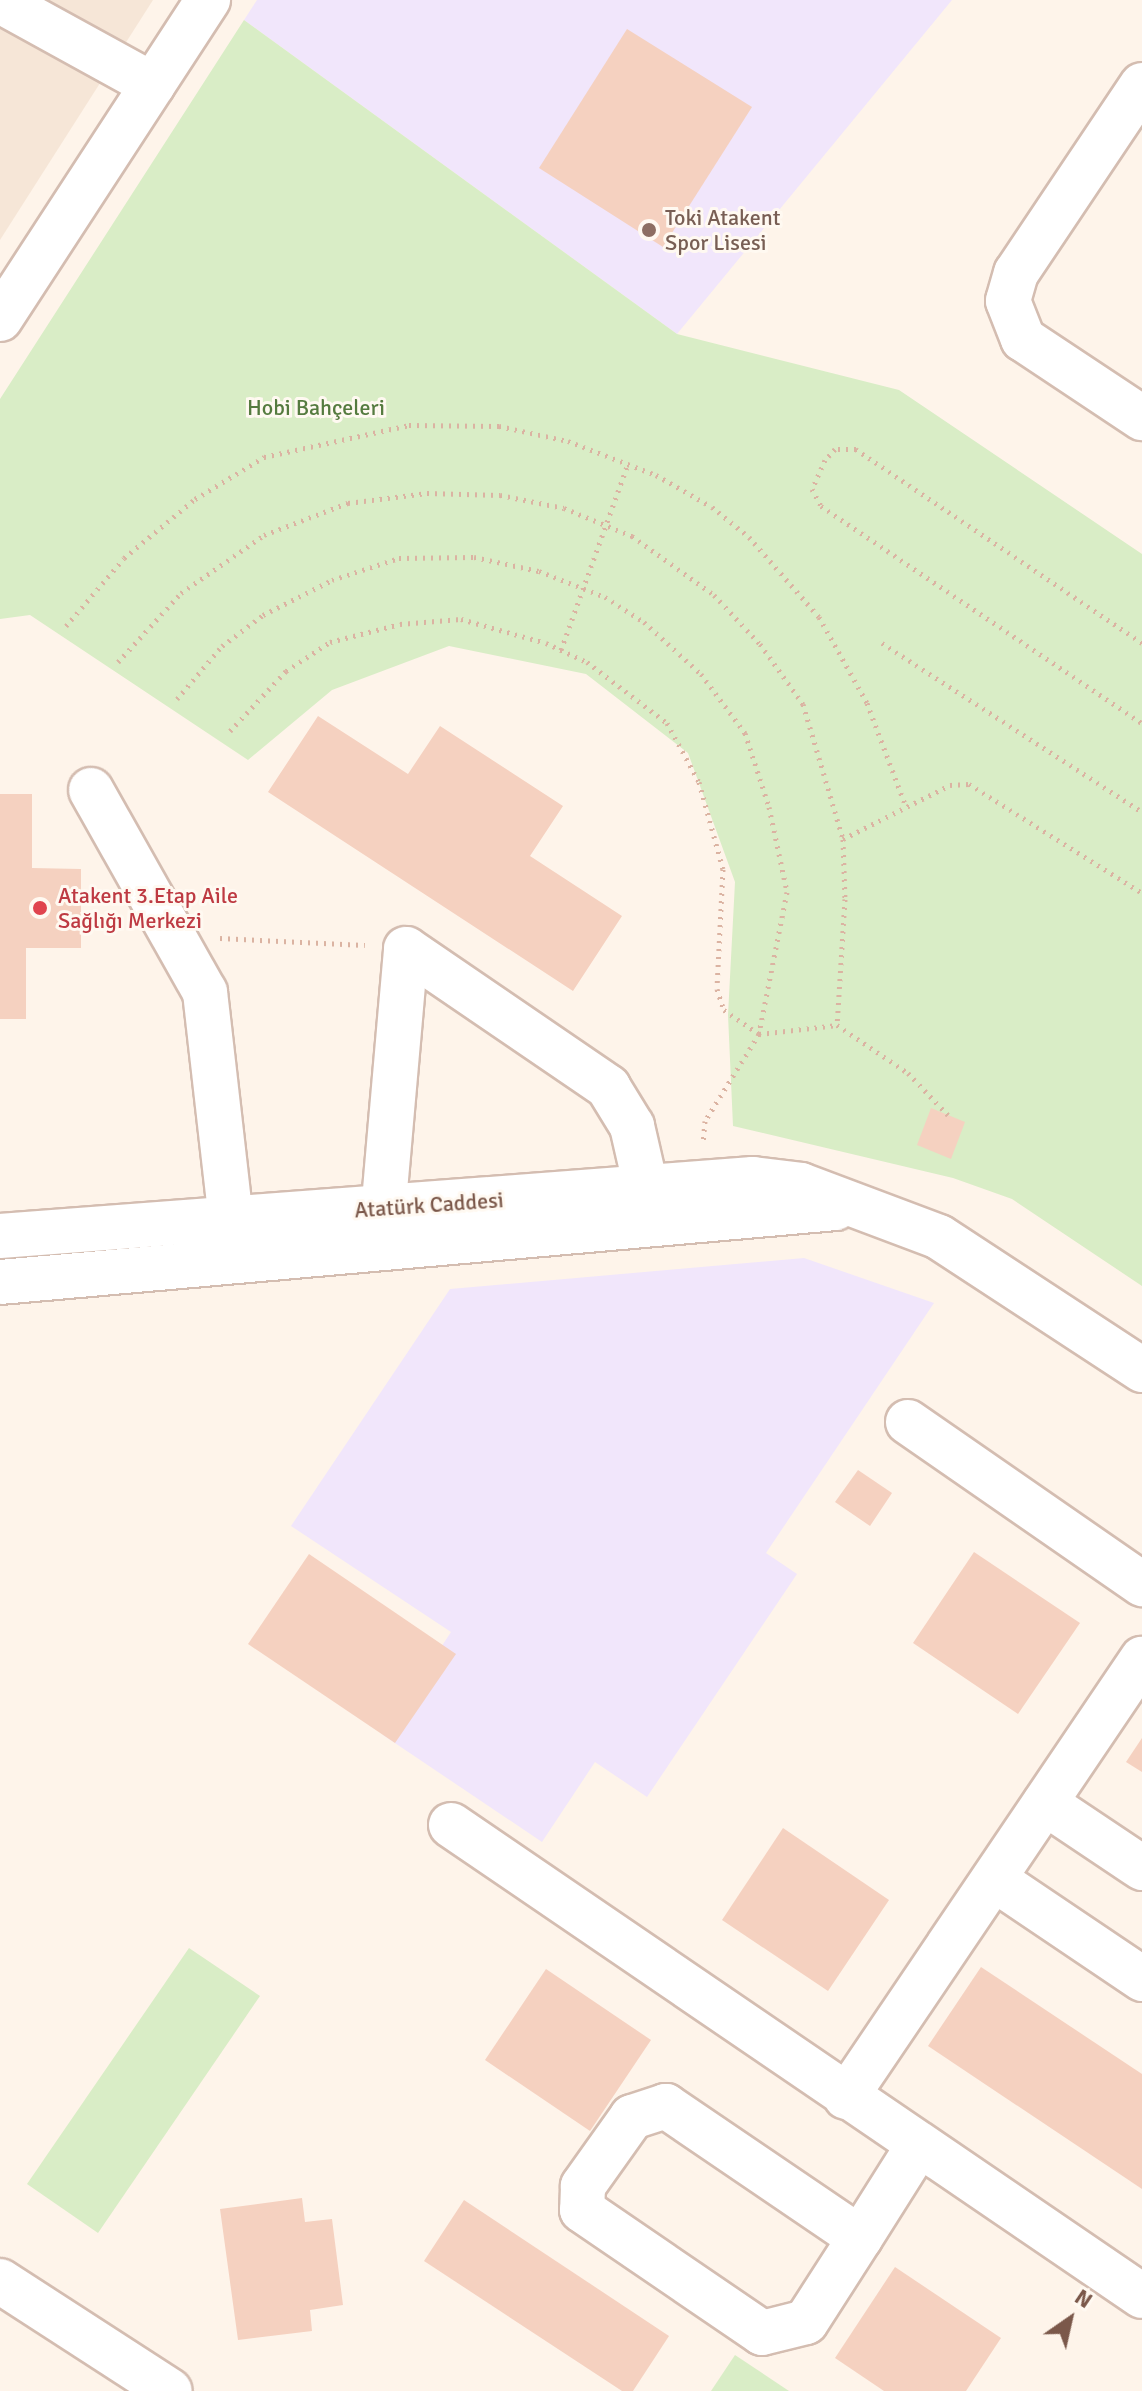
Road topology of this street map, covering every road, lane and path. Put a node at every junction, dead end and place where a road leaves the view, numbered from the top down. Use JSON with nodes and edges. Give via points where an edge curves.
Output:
{"nodes":[{"id":1,"x":208,"y":0,"type":"edge"},
{"id":2,"x":2,"y":3,"type":"edge"},
{"id":3,"x":153,"y":85,"type":"junction"},
{"id":4,"x":1142,"y":85,"type":"edge"},
{"id":5,"x":0,"y":319,"type":"edge"},
{"id":6,"x":1142,"y":418,"type":"edge"},
{"id":7,"x":628,"y":464,"type":"junction"},
{"id":8,"x":606,"y":525,"type":"junction"},
{"id":9,"x":583,"y":589,"type":"junction"},
{"id":10,"x":66,"y":626,"type":"dead end"},
{"id":11,"x":882,"y":643,"type":"dead end"},
{"id":12,"x":1142,"y":643,"type":"edge"},
{"id":13,"x":561,"y":650,"type":"junction"},
{"id":14,"x":118,"y":662,"type":"dead end"},
{"id":15,"x":177,"y":699,"type":"dead end"},
{"id":16,"x":1142,"y":723,"type":"edge"},
{"id":17,"x":230,"y":731,"type":"dead end"},
{"id":18,"x":91,"y":790,"type":"dead end"},
{"id":19,"x":906,"y":807,"type":"junction"},
{"id":20,"x":1142,"y":812,"type":"edge"},
{"id":21,"x":843,"y":839,"type":"junction"},
{"id":22,"x":1142,"y":893,"type":"edge"},
{"id":23,"x":174,"y":936,"type":"junction"},
{"id":24,"x":406,"y":949,"type":"junction"},
{"id":25,"x":837,"y":1025,"type":"junction"},
{"id":26,"x":759,"y":1034,"type":"junction"},
{"id":27,"x":948,"y":1115,"type":"dead end"},
{"id":28,"x":700,"y":1181,"type":"junction"},
{"id":29,"x":646,"y":1187,"type":"junction"},
{"id":30,"x":854,"y":1206,"type":"junction"},
{"id":31,"x":382,"y":1227,"type":"junction"},
{"id":32,"x":0,"y":1236,"type":"edge"},
{"id":33,"x":234,"y":1240,"type":"junction"},
{"id":34,"x":0,"y":1282,"type":"edge"},
{"id":35,"x":1142,"y":1370,"type":"edge"},
{"id":36,"x":908,"y":1422,"type":"dead end"},
{"id":37,"x":1142,"y":1584,"type":"edge"},
{"id":38,"x":1142,"y":1659,"type":"edge"},
{"id":39,"x":1045,"y":1803,"type":"junction"},
{"id":40,"x":451,"y":1825,"type":"dead end"},
{"id":41,"x":1142,"y":1868,"type":"edge"},
{"id":42,"x":994,"y":1879,"type":"junction"},
{"id":43,"x":1142,"y":1979,"type":"edge"},
{"id":44,"x":846,"y":2097,"type":"junction"},
{"id":45,"x":918,"y":2146,"type":"junction"},
{"id":46,"x":860,"y":2238,"type":"junction"},
{"id":47,"x":0,"y":2281,"type":"edge"},
{"id":48,"x":1142,"y":2296,"type":"edge"},
{"id":49,"x":170,"y":2391,"type":"edge"}],
"edges":[{"from":1,"to":3,"type":"street"},
{"from":2,"to":3,"type":"street"},
{"from":3,"to":5,"type":"street"},
{"from":4,"to":6,"type":"street","via":[[1016,273],[1008,301],[1023,339]]},
{"from":7,"to":8,"type":"path"},
{"from":7,"to":10,"type":"path","via":[[568,441],[499,426],[409,425],[264,457],[195,499],[124,558]]},
{"from":7,"to":19,"type":"path","via":[[712,507],[749,537],[819,617],[867,703]]},
{"from":8,"to":9,"type":"path"},
{"from":8,"to":14,"type":"path","via":[[564,508],[500,495],[427,493],[348,503],[264,535],[181,593]]},
{"from":8,"to":21,"type":"path","via":[[632,536],[714,595],[760,644],[803,704]]},
{"from":9,"to":13,"type":"path"},
{"from":9,"to":15,"type":"path","via":[[474,557],[399,558],[332,580],[263,615],[222,646]]},
{"from":9,"to":26,"type":"path","via":[[644,622],[701,674],[745,733],[769,807],[787,892]]},
{"from":11,"to":20,"type":"path"},
{"from":12,"to":16,"type":"path","via":[[856,449],[835,449],[825,460],[812,489],[821,506]]},
{"from":13,"to":17,"type":"path","via":[[461,619],[400,624],[330,642],[286,671]]},
{"from":13,"to":26,"type":"path","via":[[587,662],[667,723],[699,782],[723,869],[717,989],[724,1010]]},
{"from":18,"to":23,"type":"street"},
{"from":19,"to":21,"type":"path"},
{"from":19,"to":22,"type":"path","via":[[950,785],[975,785]]},
{"from":21,"to":25,"type":"path"},
{"from":23,"to":24,"type":"path"},
{"from":23,"to":33,"type":"street","via":[[205,992]]},
{"from":24,"to":29,"type":"street","via":[[608,1087],[632,1126]]},
{"from":24,"to":31,"type":"street"},
{"from":25,"to":26,"type":"path"},
{"from":25,"to":27,"type":"path","via":[[908,1073]]},
{"from":26,"to":28,"type":"path","via":[[705,1121]]},
{"from":28,"to":29,"type":"street","name":"Atatürk Caddesi"},
{"from":28,"to":30,"type":"street","name":"Atatürk Caddesi","via":[[753,1179],[801,1185]]},
{"from":29,"to":31,"type":"street","name":"Atatürk Caddesi"},
{"from":30,"to":31,"type":"street","name":"Atatürk Caddesi"},
{"from":30,"to":35,"type":"street","name":"Atatürk Caddesi","via":[[939,1237]]},
{"from":31,"to":33,"type":"street","name":"Atatürk Caddesi"},
{"from":32,"to":33,"type":"street","name":"Atatürk Caddesi"},
{"from":33,"to":34,"type":"street","name":"Atatürk Caddesi"},
{"from":36,"to":37,"type":"street"},
{"from":38,"to":39,"type":"street"},
{"from":39,"to":41,"type":"street"},
{"from":39,"to":42,"type":"street"},
{"from":40,"to":44,"type":"street"},
{"from":42,"to":43,"type":"street"},
{"from":42,"to":44,"type":"street"},
{"from":44,"to":45,"type":"street"},
{"from":45,"to":46,"type":"street"},
{"from":45,"to":48,"type":"street"},
{"from":46,"to":46,"type":"street","via":[[666,2106],[632,2117],[583,2186],[582,2210],[762,2333],[806,2322]]},
{"from":47,"to":49,"type":"street"}]}
